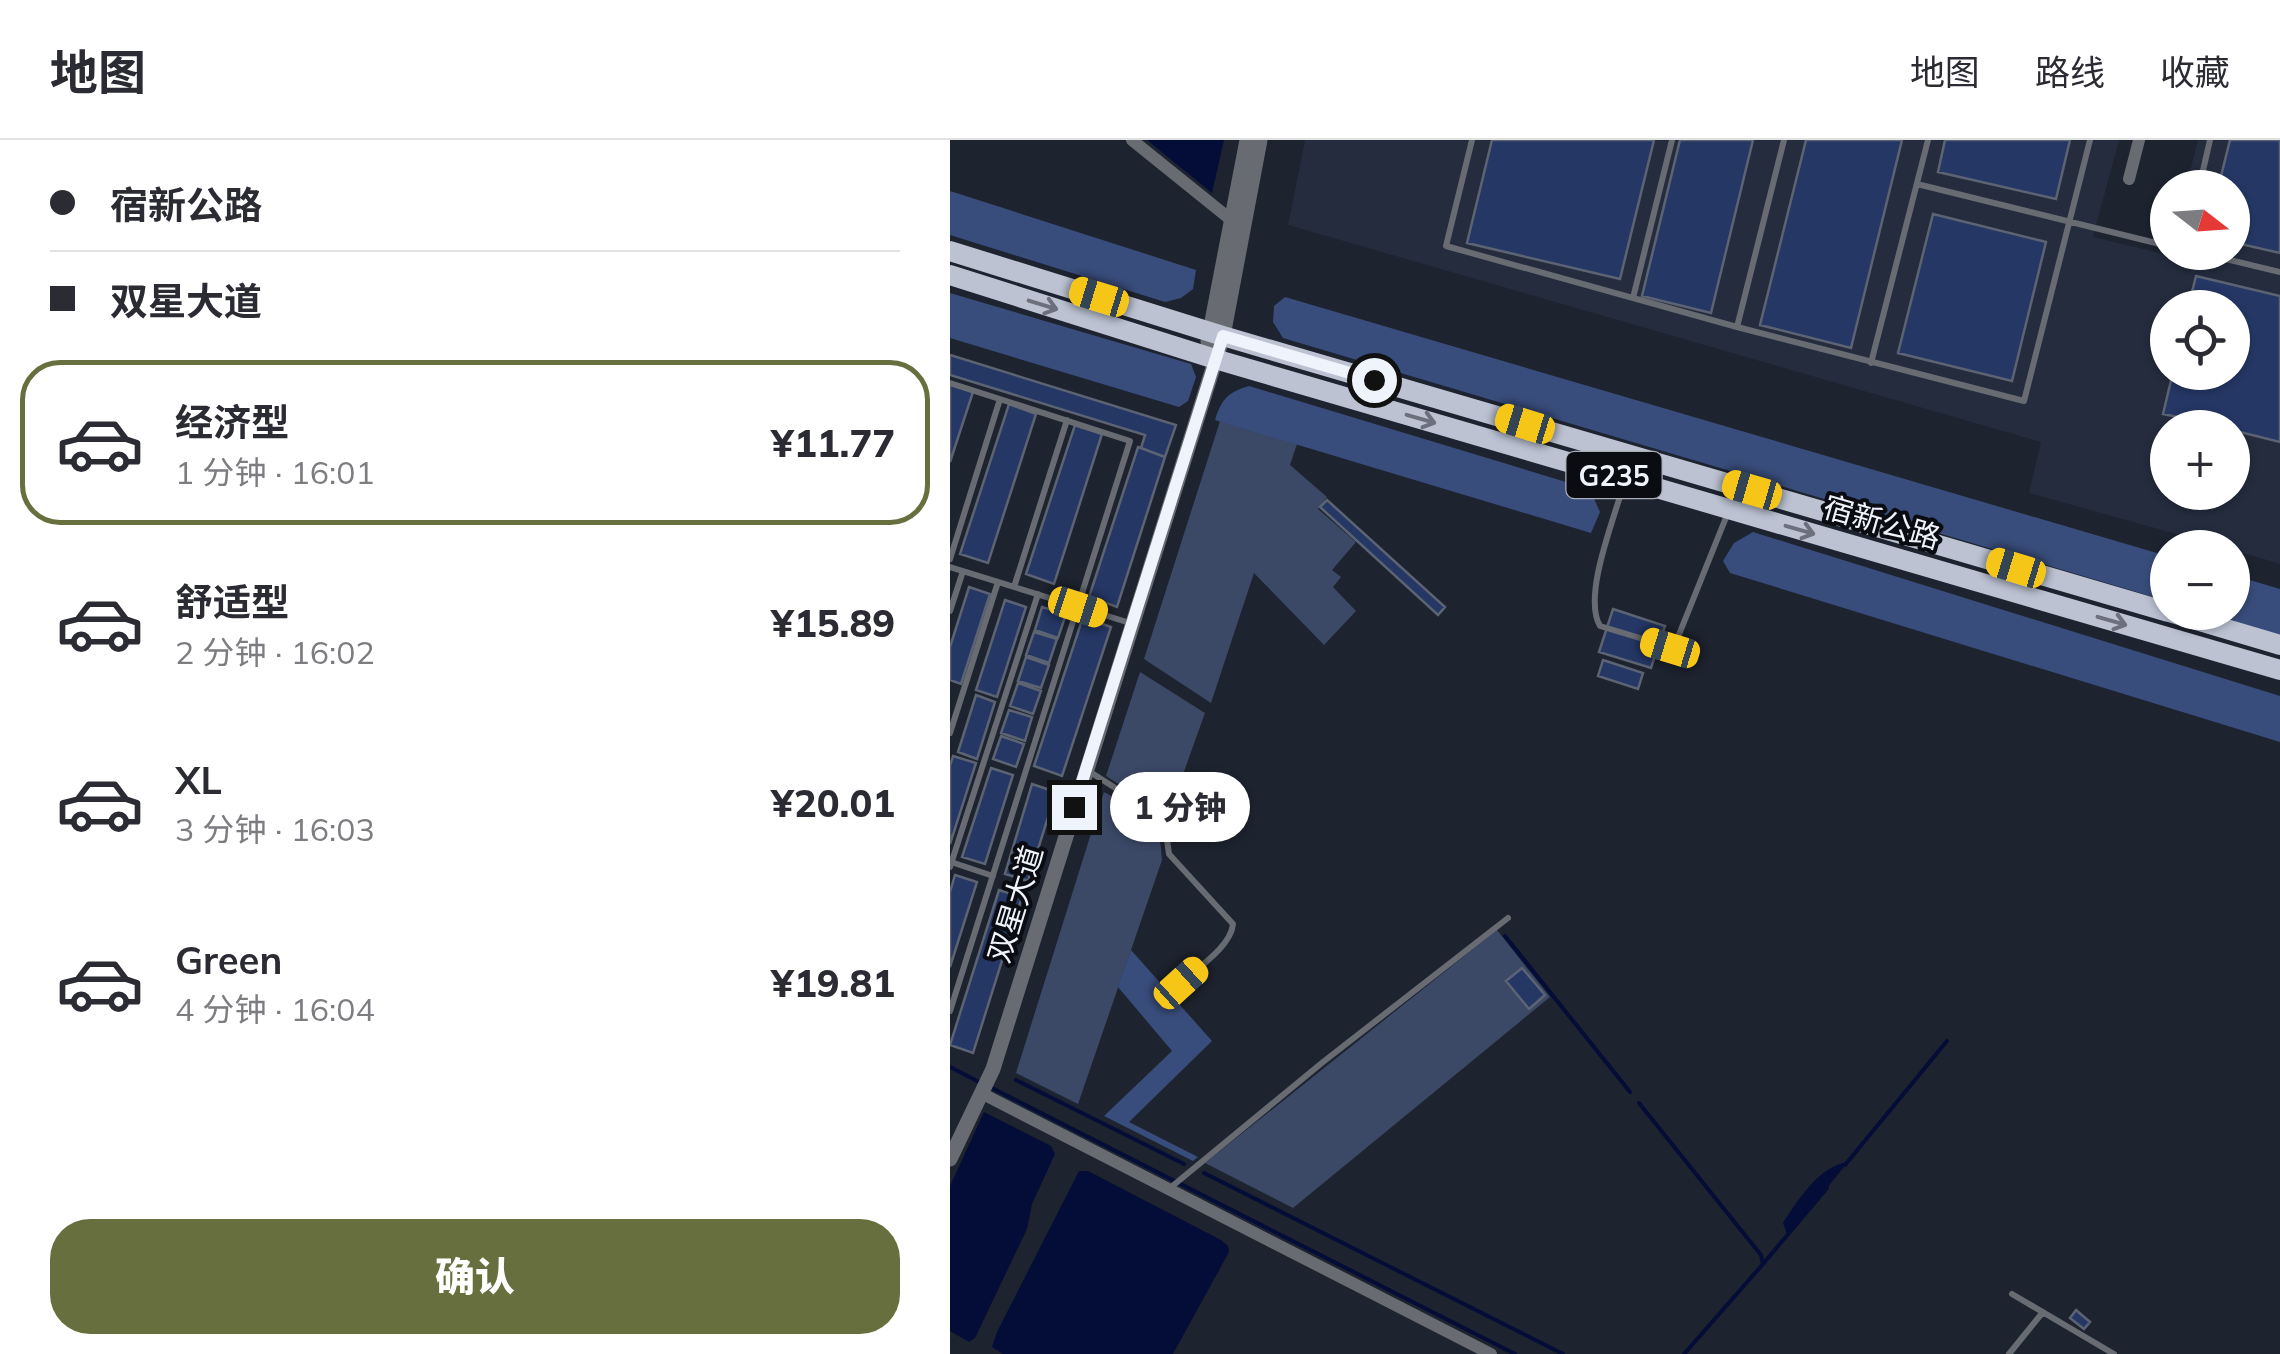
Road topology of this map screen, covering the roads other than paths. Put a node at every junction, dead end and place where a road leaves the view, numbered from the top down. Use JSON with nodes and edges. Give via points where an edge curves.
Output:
{"nodes":[{"id":1,"x":1132,"y":140,"type":"edge"},
{"id":2,"x":1247,"y":140,"type":"edge"},
{"id":3,"x":1260,"y":140,"type":"edge"},
{"id":4,"x":1472,"y":140,"type":"edge"},
{"id":5,"x":1672,"y":140,"type":"edge"},
{"id":6,"x":1784,"y":140,"type":"edge"},
{"id":7,"x":1928,"y":140,"type":"edge"},
{"id":8,"x":2090,"y":140,"type":"edge"},
{"id":9,"x":2139,"y":140,"type":"edge"},
{"id":10,"x":2210,"y":140,"type":"edge"},
{"id":11,"x":2203,"y":170,"type":"edge"},
{"id":12,"x":2129,"y":179,"type":"dead end"},
{"id":13,"x":1918,"y":184,"type":"junction"},
{"id":14,"x":2070,"y":222,"type":"junction"},
{"id":15,"x":1238,"y":226,"type":"junction"},
{"id":16,"x":2150,"y":242,"type":"edge"},
{"id":17,"x":950,"y":251,"type":"edge"},
{"id":18,"x":2250,"y":265,"type":"edge"},
{"id":19,"x":2280,"y":272,"type":"edge"},
{"id":20,"x":950,"y":275,"type":"edge"},
{"id":21,"x":1633,"y":298,"type":"junction"},
{"id":22,"x":1737,"y":328,"type":"junction"},
{"id":23,"x":1217,"y":334,"type":"junction"},
{"id":24,"x":1209,"y":357,"type":"junction"},
{"id":25,"x":1871,"y":364,"type":"junction"},
{"id":26,"x":950,"y":382,"type":"edge"},
{"id":27,"x":1000,"y":399,"type":"junction"},
{"id":28,"x":1067,"y":420,"type":"junction"},
{"id":29,"x":1625,"y":479,"type":"junction"},
{"id":30,"x":1730,"y":509,"type":"junction"},
{"id":31,"x":950,"y":559,"type":"edge"},
{"id":32,"x":950,"y":567,"type":"edge"},
{"id":33,"x":963,"y":571,"type":"junction"},
{"id":34,"x":998,"y":582,"type":"junction"},
{"id":35,"x":1014,"y":587,"type":"junction"},
{"id":36,"x":1038,"y":594,"type":"junction"},
{"id":37,"x":1078,"y":607,"type":"junction"},
{"id":38,"x":2150,"y":607,"type":"edge"},
{"id":39,"x":950,"y":611,"type":"edge"},
{"id":40,"x":1132,"y":624,"type":"junction"},
{"id":41,"x":2229,"y":630,"type":"edge"},
{"id":42,"x":2280,"y":645,"type":"edge"},
{"id":43,"x":2280,"y":670,"type":"edge"},
{"id":44,"x":950,"y":733,"type":"edge"},
{"id":45,"x":1086,"y":769,"type":"junction"},
{"id":46,"x":950,"y":864,"type":"edge"},
{"id":47,"x":993,"y":876,"type":"junction"},
{"id":48,"x":1508,"y":918,"type":"dead end"},
{"id":49,"x":1181,"y":983,"type":"dead end"},
{"id":50,"x":950,"y":1011,"type":"edge"},
{"id":51,"x":984,"y":1088,"type":"junction"},
{"id":52,"x":950,"y":1159,"type":"edge"},
{"id":53,"x":1169,"y":1189,"type":"junction"},
{"id":54,"x":2012,"y":1294,"type":"dead end"},
{"id":55,"x":2043,"y":1312,"type":"junction"},
{"id":56,"x":1491,"y":1354,"type":"edge"},
{"id":57,"x":2010,"y":1354,"type":"edge"},
{"id":58,"x":2114,"y":1354,"type":"edge"}],
"edges":[{"from":1,"to":15,"type":"street"},
{"from":2,"to":15,"type":"street","name":"双星大道"},
{"from":3,"to":15,"type":"street","name":"双星大道"},
{"from":4,"to":21,"type":"lane","via":[[1446,246]]},
{"from":5,"to":21,"type":"lane"},
{"from":6,"to":22,"type":"lane"},
{"from":7,"to":13,"type":"lane"},
{"from":8,"to":14,"type":"lane"},
{"from":9,"to":12,"type":"street"},
{"from":10,"to":11,"type":"lane"},
{"from":13,"to":14,"type":"lane"},
{"from":13,"to":25,"type":"lane"},
{"from":14,"to":16,"type":"lane"},
{"from":14,"to":25,"type":"lane","via":[[2024,401]]},
{"from":15,"to":23,"type":"street","name":"双星大道"},
{"from":17,"to":23,"type":"highway","name":"宿新公路","number":"G235"},
{"from":18,"to":19,"type":"lane"},
{"from":20,"to":24,"type":"highway","name":"宿新公路","number":"G235","one_way":true},
{"from":21,"to":22,"type":"lane"},
{"from":22,"to":25,"type":"lane"},
{"from":23,"to":24,"type":"street","name":"双星大道"},
{"from":23,"to":38,"type":"highway","name":"宿新公路","number":"G235"},
{"from":24,"to":29,"type":"highway","name":"宿新公路","number":"G235","one_way":true},
{"from":24,"to":40,"type":"street","name":"双星大道"},
{"from":26,"to":27,"type":"lane"},
{"from":27,"to":28,"type":"lane"},
{"from":27,"to":31,"type":"lane"},
{"from":28,"to":35,"type":"lane"},
{"from":28,"to":37,"type":"lane","via":[[1130,441]]},
{"from":29,"to":30,"type":"highway","name":"宿新公路","number":"G235"},
{"from":29,"to":30,"type":"lane","via":[[1593,615],[1600,626],[1670,648]]},
{"from":30,"to":43,"type":"highway","name":"宿新公路","number":"G235","one_way":true},
{"from":32,"to":33,"type":"lane"},
{"from":33,"to":34,"type":"lane"},
{"from":33,"to":39,"type":"lane"},
{"from":34,"to":35,"type":"lane"},
{"from":34,"to":44,"type":"lane"},
{"from":35,"to":36,"type":"lane"},
{"from":36,"to":37,"type":"lane"},
{"from":36,"to":46,"type":"lane"},
{"from":37,"to":40,"type":"lane"},
{"from":37,"to":47,"type":"lane"},
{"from":40,"to":45,"type":"street","name":"双星大道"},
{"from":41,"to":42,"type":"highway","name":"宿新公路","number":"G235"},
{"from":45,"to":49,"type":"lane","via":[[1164,818],[1170,854],[1233,924],[1225,943]]},
{"from":45,"to":51,"type":"street","name":"双星大道"},
{"from":46,"to":47,"type":"lane"},
{"from":47,"to":50,"type":"lane"},
{"from":48,"to":53,"type":"lane"},
{"from":51,"to":52,"type":"street","name":"双星大道"},
{"from":51,"to":53,"type":"street"},
{"from":53,"to":56,"type":"street"},
{"from":54,"to":55,"type":"lane"},
{"from":55,"to":57,"type":"lane"},
{"from":55,"to":58,"type":"lane"}]}
